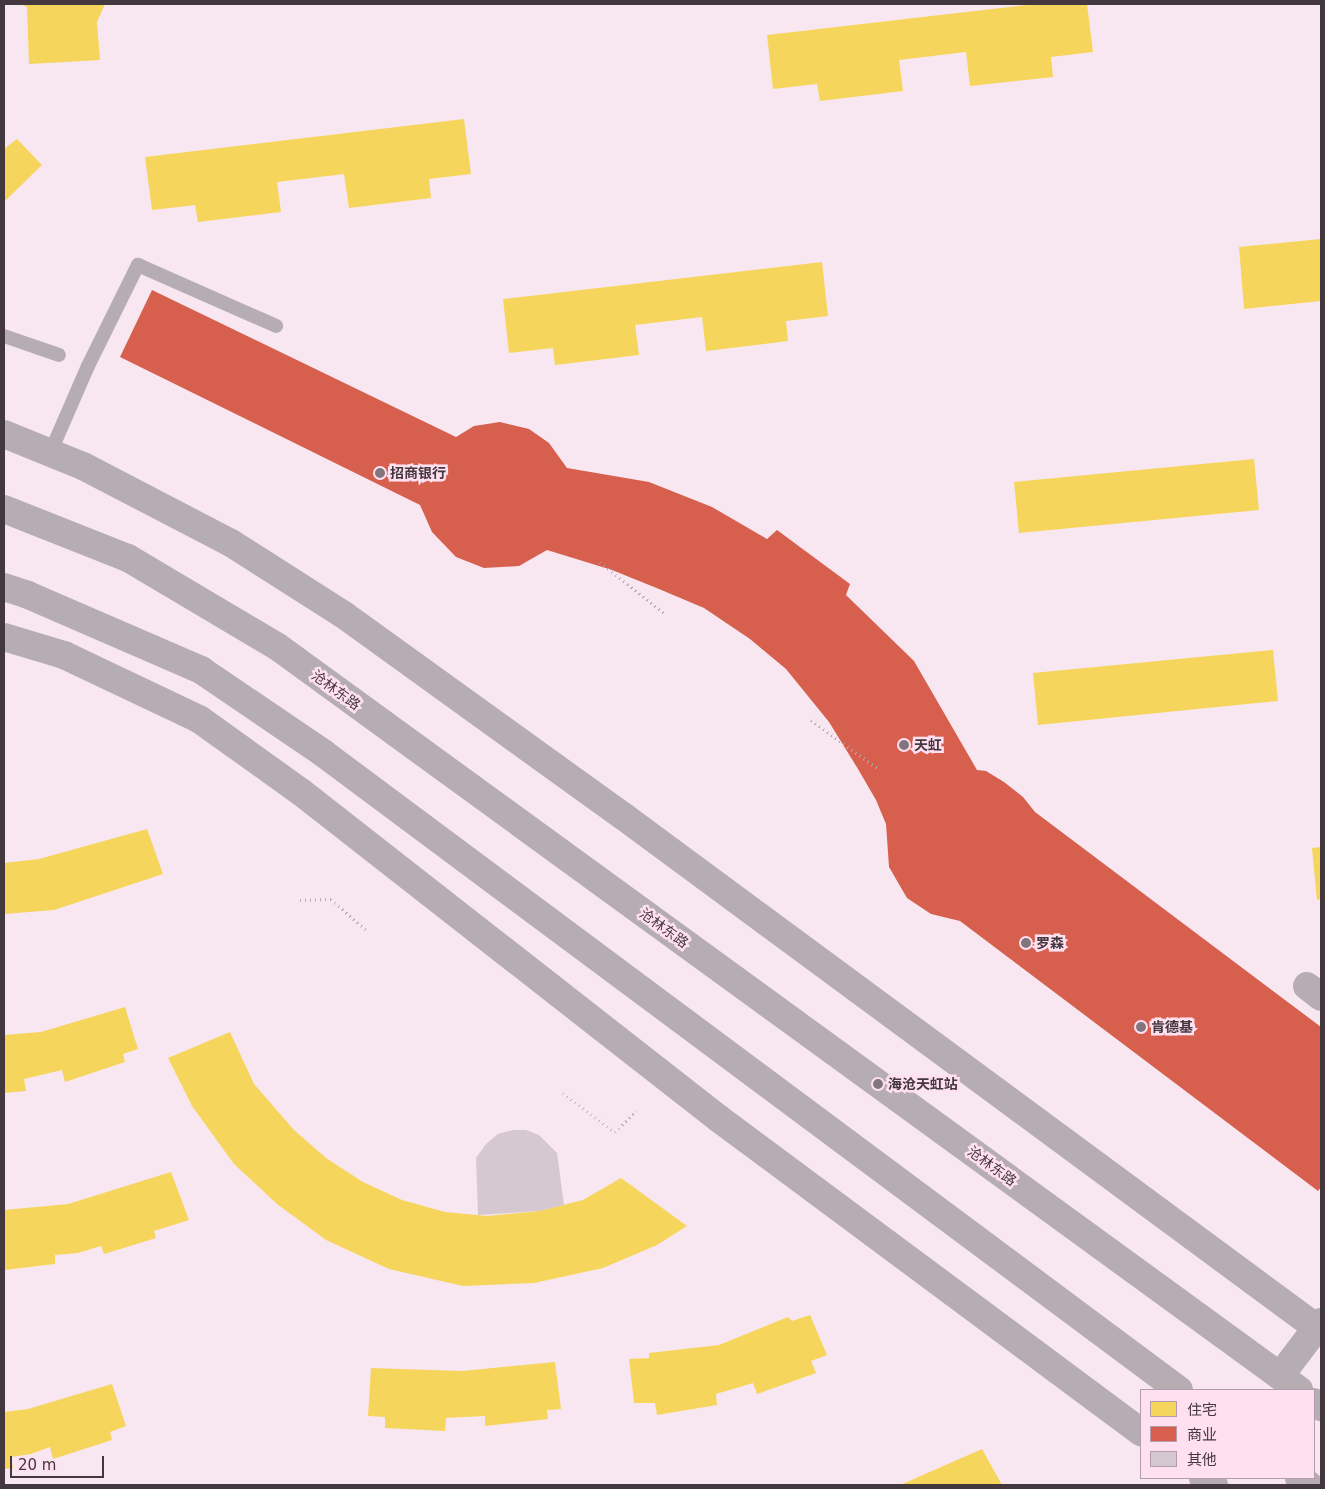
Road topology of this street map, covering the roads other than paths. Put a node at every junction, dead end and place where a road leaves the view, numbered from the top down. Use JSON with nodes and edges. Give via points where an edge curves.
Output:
{"nodes":[{"id":1,"x":276,"y":326,"type":"dead end"},
{"id":2,"x":4,"y":336,"type":"edge"},
{"id":3,"x":59,"y":355,"type":"dead end"},
{"id":4,"x":4,"y":434,"type":"edge"},
{"id":5,"x":51,"y":451,"type":"junction"},
{"id":6,"x":4,"y":509,"type":"edge"},
{"id":7,"x":4,"y":587,"type":"edge"},
{"id":8,"x":4,"y":637,"type":"edge"},
{"id":9,"x":1320,"y":1327,"type":"edge"},
{"id":10,"x":1290,"y":1383,"type":"edge"},
{"id":11,"x":1178,"y":1389,"type":"edge"},
{"id":12,"x":1140,"y":1431,"type":"edge"}],
"edges":[{"from":1,"to":5,"type":"lane","via":[[138,265]]},
{"from":2,"to":3,"type":"lane"},
{"from":4,"to":5,"type":"street"},
{"from":5,"to":9,"type":"street","via":[[231,543],[344,615]]},
{"from":6,"to":10,"type":"street","name":"沧林东路","via":[[128,558],[278,647]]},
{"from":7,"to":11,"type":"street","via":[[201,670],[323,753]]},
{"from":8,"to":12,"type":"street","via":[[64,655],[199,719],[301,792],[718,1118]]},
{"from":9,"to":10,"type":"street"}]}
